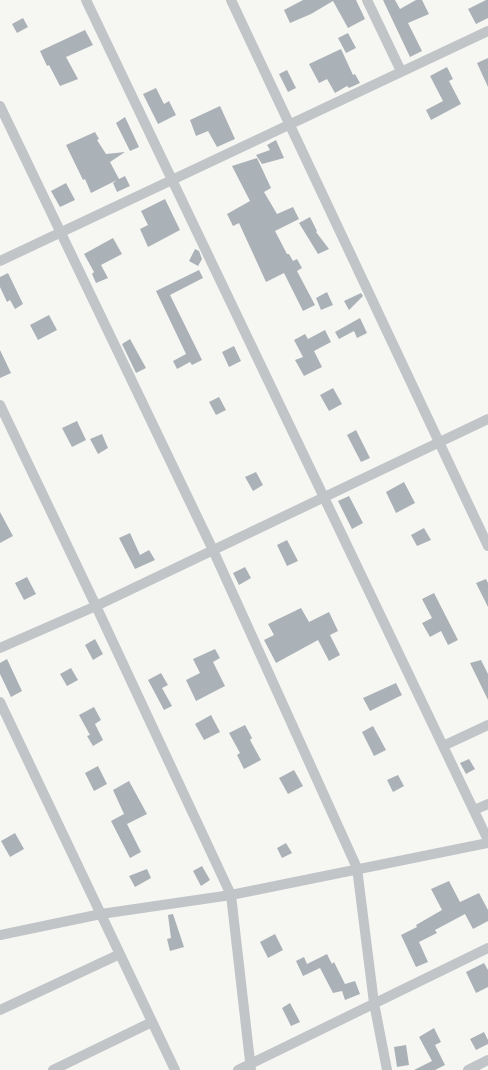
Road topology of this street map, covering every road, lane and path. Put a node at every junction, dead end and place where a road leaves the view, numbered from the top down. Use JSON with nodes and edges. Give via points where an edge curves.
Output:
{"nodes":[{"id":1,"x":86,"y":0,"type":"edge"},
{"id":2,"x":231,"y":0,"type":"edge"},
{"id":3,"x":367,"y":0,"type":"edge"},
{"id":4,"x":488,"y":31,"type":"edge"},
{"id":5,"x":401,"y":71,"type":"junction"},
{"id":6,"x":0,"y":106,"type":"edge"},
{"id":7,"x":289,"y":123,"type":"junction"},
{"id":8,"x":172,"y":179,"type":"junction"},
{"id":9,"x":60,"y":232,"type":"junction"},
{"id":10,"x":0,"y":261,"type":"edge"},
{"id":11,"x":0,"y":405,"type":"edge"},
{"id":12,"x":488,"y":419,"type":"edge"},
{"id":13,"x":439,"y":442,"type":"junction"},
{"id":14,"x":324,"y":497,"type":"junction"},
{"id":15,"x":488,"y":546,"type":"edge"},
{"id":16,"x":213,"y":550,"type":"junction"},
{"id":17,"x":96,"y":606,"type":"junction"},
{"id":18,"x":0,"y":648,"type":"edge"},
{"id":19,"x":0,"y":702,"type":"edge"},
{"id":20,"x":488,"y":725,"type":"edge"},
{"id":21,"x":443,"y":746,"type":"junction"},
{"id":22,"x":488,"y":804,"type":"edge"},
{"id":23,"x":474,"y":810,"type":"junction"},
{"id":24,"x":488,"y":841,"type":"edge"},
{"id":25,"x":356,"y":868,"type":"junction"},
{"id":26,"x":231,"y":895,"type":"junction"},
{"id":27,"x":101,"y":914,"type":"junction"},
{"id":28,"x":0,"y":935,"type":"edge"},
{"id":29,"x":488,"y":948,"type":"edge"},
{"id":30,"x":120,"y":954,"type":"junction"},
{"id":31,"x":374,"y":1003,"type":"junction"},
{"id":32,"x":0,"y":1010,"type":"edge"},
{"id":33,"x":152,"y":1022,"type":"junction"},
{"id":34,"x":488,"y":1060,"type":"edge"},
{"id":35,"x":250,"y":1067,"type":"edge"},
{"id":36,"x":53,"y":1070,"type":"edge"},
{"id":37,"x":175,"y":1070,"type":"edge"},
{"id":38,"x":238,"y":1070,"type":"edge"},
{"id":39,"x":387,"y":1070,"type":"edge"},
{"id":40,"x":468,"y":1070,"type":"edge"}],
"edges":[{"from":1,"to":8,"type":"street"},
{"from":2,"to":7,"type":"street"},
{"from":3,"to":5,"type":"street"},
{"from":4,"to":5,"type":"street"},
{"from":5,"to":7,"type":"street"},
{"from":6,"to":9,"type":"street"},
{"from":7,"to":8,"type":"street"},
{"from":7,"to":13,"type":"street"},
{"from":8,"to":9,"type":"street"},
{"from":8,"to":14,"type":"street"},
{"from":9,"to":10,"type":"street"},
{"from":9,"to":16,"type":"street"},
{"from":11,"to":17,"type":"street"},
{"from":12,"to":13,"type":"street"},
{"from":13,"to":14,"type":"street"},
{"from":13,"to":15,"type":"street"},
{"from":14,"to":16,"type":"street"},
{"from":14,"to":21,"type":"street"},
{"from":16,"to":17,"type":"street"},
{"from":16,"to":25,"type":"street"},
{"from":17,"to":18,"type":"street"},
{"from":17,"to":26,"type":"street"},
{"from":19,"to":27,"type":"street"},
{"from":20,"to":21,"type":"street"},
{"from":21,"to":23,"type":"street"},
{"from":22,"to":23,"type":"street"},
{"from":23,"to":24,"type":"street"},
{"from":24,"to":25,"type":"street"},
{"from":25,"to":26,"type":"street"},
{"from":25,"to":31,"type":"street"},
{"from":26,"to":27,"type":"street"},
{"from":26,"to":35,"type":"street"},
{"from":27,"to":28,"type":"street"},
{"from":27,"to":30,"type":"street"},
{"from":29,"to":31,"type":"street"},
{"from":30,"to":32,"type":"street"},
{"from":30,"to":33,"type":"street"},
{"from":31,"to":35,"type":"street"},
{"from":31,"to":39,"type":"street"},
{"from":33,"to":36,"type":"street"},
{"from":33,"to":37,"type":"street"},
{"from":34,"to":40,"type":"street"},
{"from":35,"to":38,"type":"street"}]}
